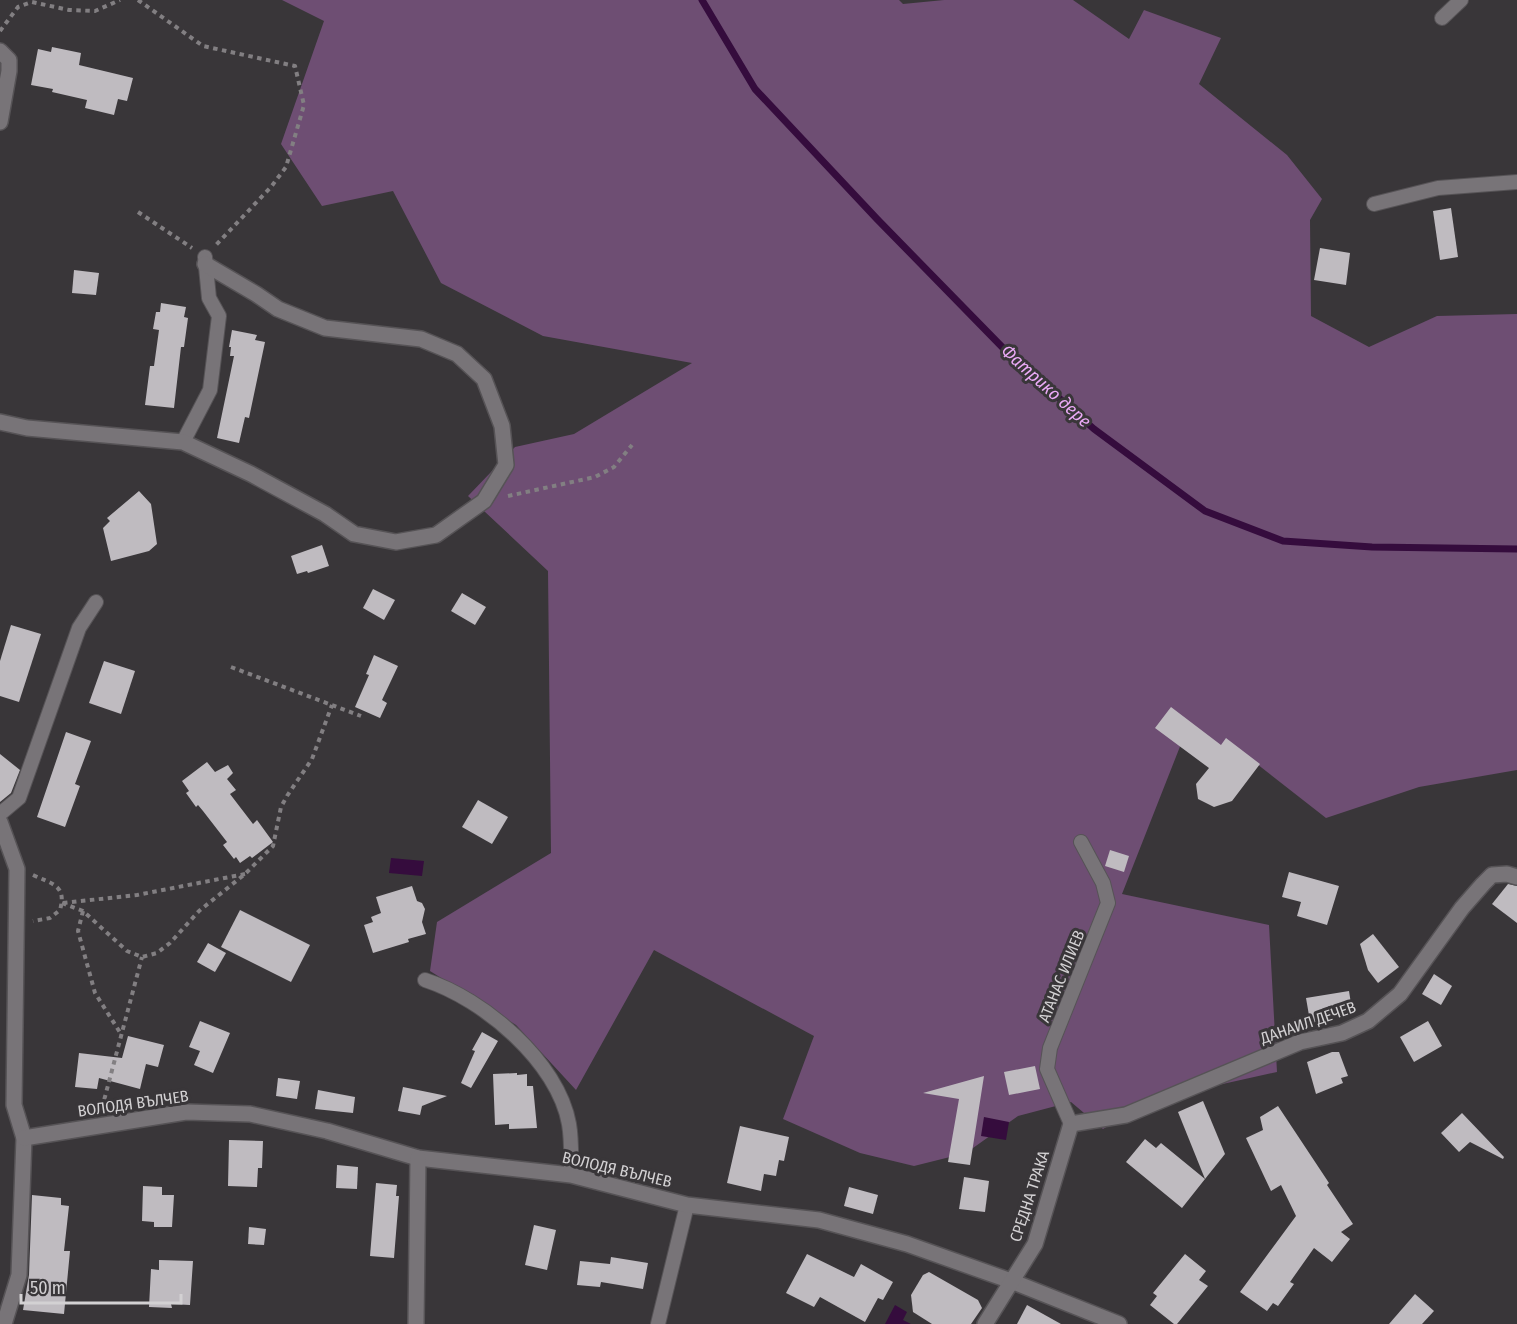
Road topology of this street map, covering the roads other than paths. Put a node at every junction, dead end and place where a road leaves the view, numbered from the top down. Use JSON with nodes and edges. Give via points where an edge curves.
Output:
{"nodes":[{"id":1,"x":1461,"y":0,"type":"edge"},
{"id":2,"x":1442,"y":18,"type":"dead end"},
{"id":3,"x":0,"y":51,"type":"edge"},
{"id":4,"x":0,"y":122,"type":"edge"},
{"id":5,"x":1517,"y":183,"type":"edge"},
{"id":6,"x":1374,"y":204,"type":"dead end"},
{"id":7,"x":205,"y":260,"type":"joint"},
{"id":8,"x":0,"y":422,"type":"edge"},
{"id":9,"x":183,"y":442,"type":"junction"},
{"id":10,"x":96,"y":602,"type":"dead end"},
{"id":11,"x":0,"y":814,"type":"edge"},
{"id":12,"x":0,"y":822,"type":"edge"},
{"id":13,"x":1081,"y":842,"type":"dead end"},
{"id":14,"x":1517,"y":877,"type":"edge"},
{"id":15,"x":425,"y":980,"type":"dead end"},
{"id":16,"x":7,"y":1104,"type":"edge"},
{"id":17,"x":1071,"y":1124,"type":"junction"},
{"id":18,"x":24,"y":1138,"type":"junction"},
{"id":19,"x":418,"y":1158,"type":"junction"},
{"id":20,"x":572,"y":1175,"type":"junction"},
{"id":21,"x":687,"y":1204,"type":"junction"},
{"id":22,"x":1011,"y":1281,"type":"junction"},
{"id":23,"x":4,"y":1324,"type":"edge"},
{"id":24,"x":416,"y":1324,"type":"edge"},
{"id":25,"x":658,"y":1324,"type":"edge"},
{"id":26,"x":985,"y":1324,"type":"edge"},
{"id":27,"x":1119,"y":1324,"type":"edge"}],
"edges":[{"from":1,"to":2,"type":"lane"},
{"from":3,"to":4,"type":"street","via":[[9,60]]},
{"from":5,"to":6,"type":"lane","via":[[1438,188]]},
{"from":7,"to":9,"type":"lane","via":[[209,298],[219,316],[210,390]]},
{"from":7,"to":9,"type":"street","via":[[278,309],[325,328],[421,339],[457,354],[484,379],[502,426],[506,465],[484,501],[436,535],[396,542],[354,534],[325,514]]},
{"from":8,"to":9,"type":"street","via":[[27,428]]},
{"from":10,"to":11,"type":"lane","via":[[79,628],[19,798]]},
{"from":12,"to":16,"type":"street","via":[[17,869]]},
{"from":13,"to":17,"type":"lane","name":"АТАНАС ИЛИЕВ","via":[[1103,883],[1108,903],[1050,1048],[1047,1070]]},
{"from":14,"to":17,"type":"street","name":"ДАНАИЛ ДЕЧЕВ","via":[[1492,875],[1462,908],[1400,994],[1368,1021],[1342,1033],[1300,1042],[1126,1115]]},
{"from":15,"to":20,"type":"lane","via":[[445,986],[486,1012],[510,1032],[553,1080],[569,1125]]},
{"from":16,"to":18,"type":"street"},
{"from":17,"to":22,"type":"street","name":"СРЕДНА ТРАКА","via":[[1035,1244]]},
{"from":18,"to":19,"type":"street","name":"ВОЛОДЯ ВЪЛЧЕВ","via":[[186,1112],[250,1114],[327,1131]]},
{"from":18,"to":23,"type":"street","via":[[19,1275]]},
{"from":19,"to":20,"type":"street","name":"ВОЛОДЯ ВЪЛЧЕВ"},
{"from":19,"to":24,"type":"street"},
{"from":20,"to":21,"type":"street","name":"ВОЛОДЯ ВЪЛЧЕВ"},
{"from":21,"to":22,"type":"street","name":"ВОЛОДЯ ВЪЛЧЕВ","via":[[819,1220],[907,1244]]},
{"from":21,"to":25,"type":"lane"},
{"from":22,"to":26,"type":"street","name":"СРЕДНА ТРАКА"},
{"from":22,"to":27,"type":"street","name":"ВОЛОДЯ ВЪЛЧЕВ"}]}
